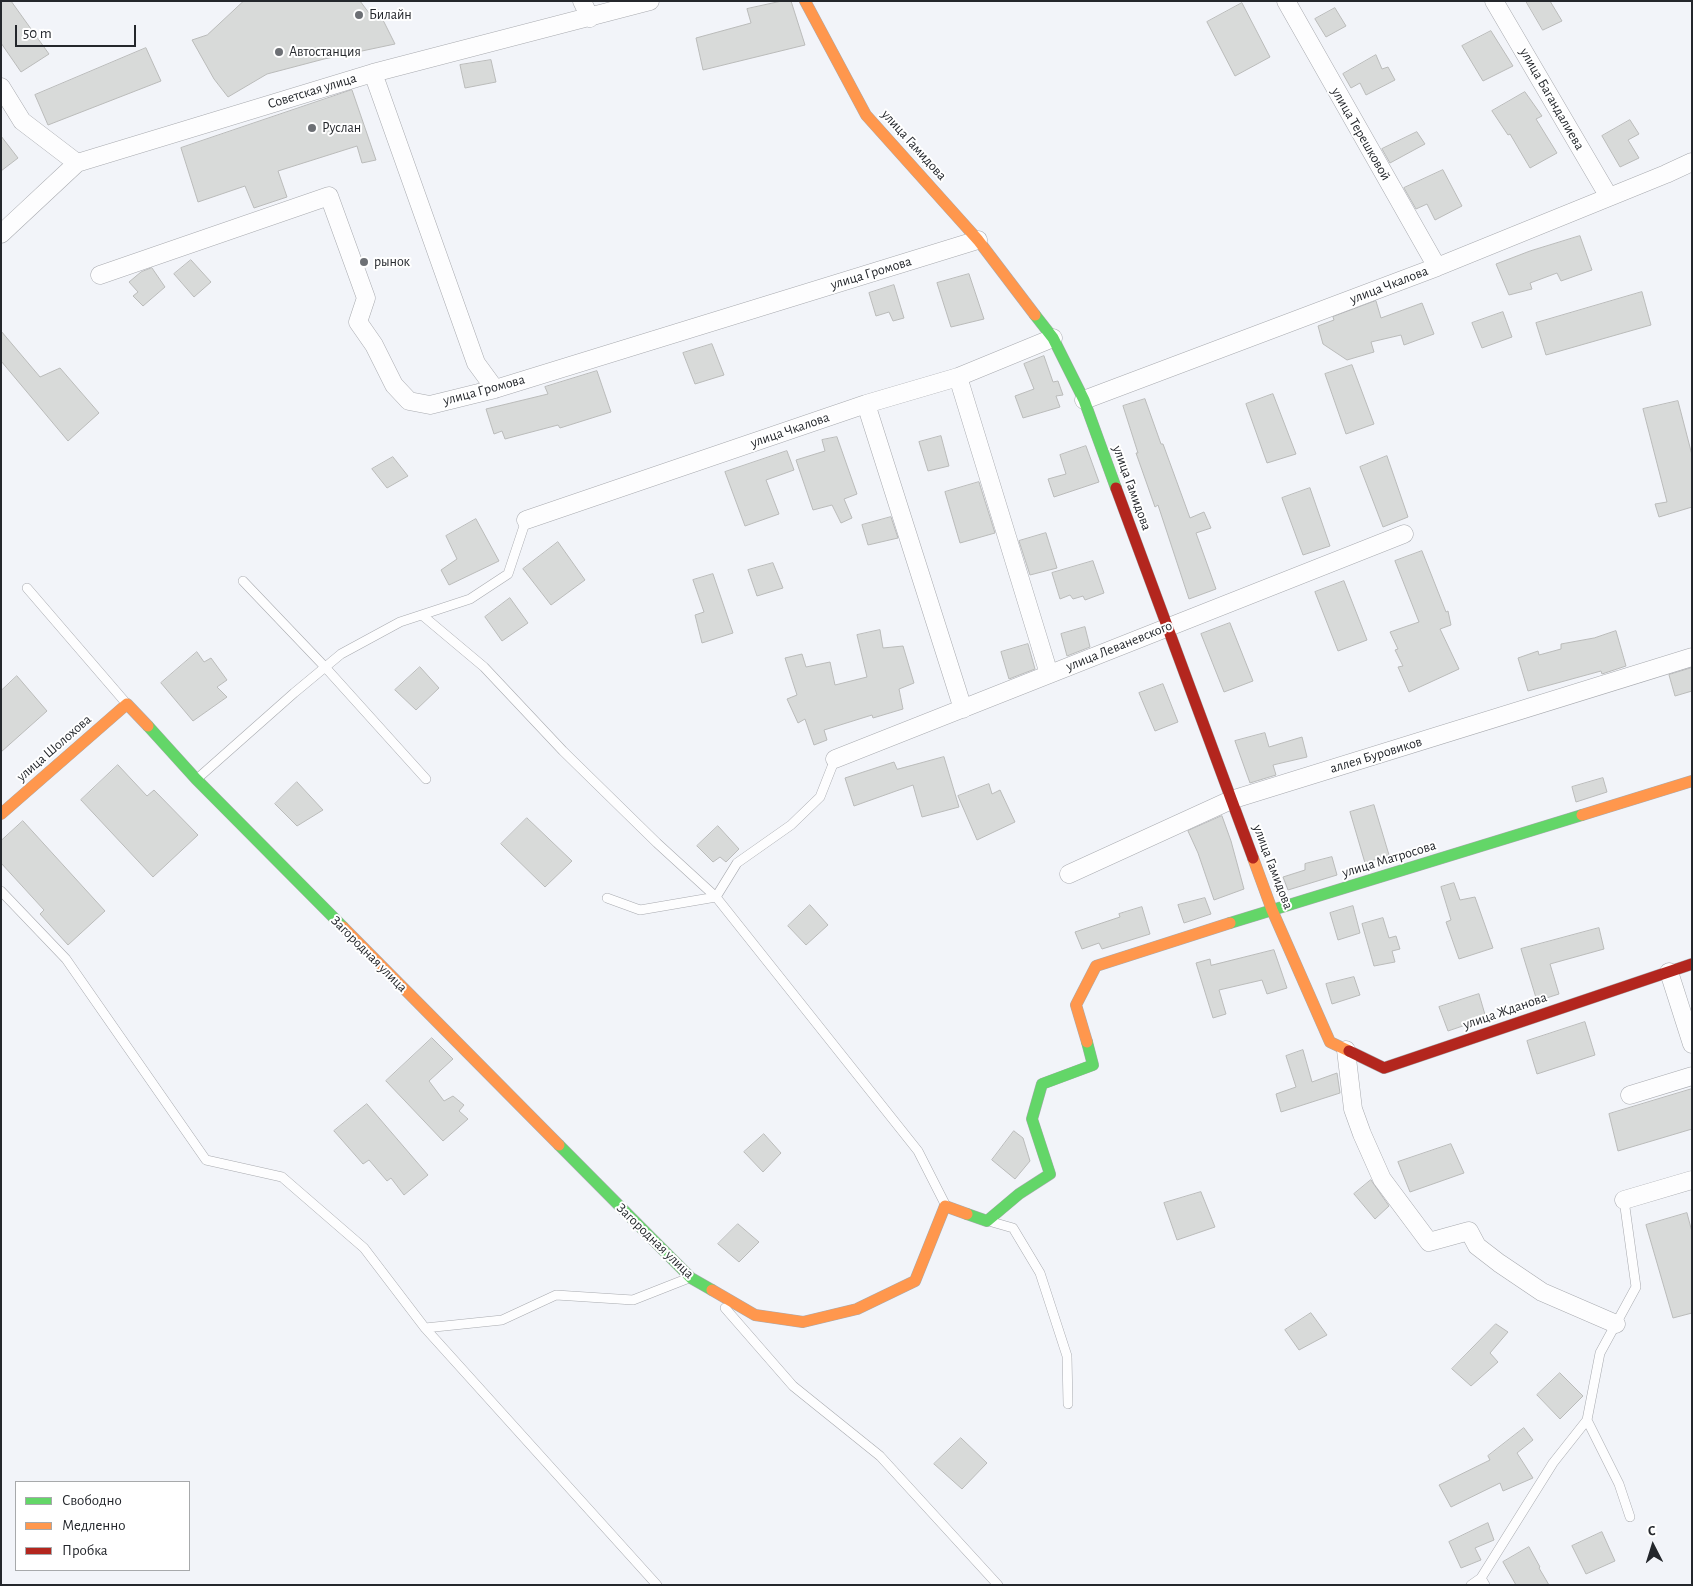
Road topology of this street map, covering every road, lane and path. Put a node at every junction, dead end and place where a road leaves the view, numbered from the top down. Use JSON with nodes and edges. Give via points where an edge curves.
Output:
{"nodes":[{"id":1,"x":582,"y":1,"type":"edge"},
{"id":2,"x":650,"y":1,"type":"edge"},
{"id":3,"x":805,"y":1,"type":"edge"},
{"id":4,"x":1286,"y":1,"type":"edge"},
{"id":5,"x":1494,"y":1,"type":"edge"},
{"id":6,"x":590,"y":18,"type":"junction"},
{"id":7,"x":373,"y":73,"type":"junction"},
{"id":8,"x":1,"y":87,"type":"edge"},
{"id":9,"x":1692,"y":162,"type":"edge"},
{"id":10,"x":77,"y":163,"type":"junction"},
{"id":11,"x":1609,"y":197,"type":"junction"},
{"id":12,"x":1,"y":234,"type":"edge"},
{"id":13,"x":978,"y":240,"type":"junction"},
{"id":14,"x":1436,"y":267,"type":"junction"},
{"id":15,"x":100,"y":275,"type":"dead end"},
{"id":16,"x":1053,"y":338,"type":"junction"},
{"id":17,"x":958,"y":377,"type":"junction"},
{"id":18,"x":495,"y":389,"type":"junction"},
{"id":19,"x":1084,"y":400,"type":"junction"},
{"id":20,"x":866,"y":404,"type":"junction"},
{"id":21,"x":526,"y":520,"type":"joint"},
{"id":22,"x":1404,"y":534,"type":"dead end"},
{"id":23,"x":243,"y":582,"type":"dead end"},
{"id":24,"x":27,"y":588,"type":"dead end"},
{"id":25,"x":422,"y":615,"type":"junction"},
{"id":26,"x":1167,"y":628,"type":"junction"},
{"id":27,"x":1692,"y":657,"type":"edge"},
{"id":28,"x":325,"y":667,"type":"junction"},
{"id":29,"x":1049,"y":674,"type":"junction"},
{"id":30,"x":126,"y":704,"type":"junction"},
{"id":31,"x":963,"y":709,"type":"junction"},
{"id":32,"x":834,"y":758,"type":"joint"},
{"id":33,"x":196,"y":779,"type":"junction"},
{"id":34,"x":426,"y":779,"type":"dead end"},
{"id":35,"x":1692,"y":781,"type":"edge"},
{"id":36,"x":1231,"y":800,"type":"junction"},
{"id":37,"x":1,"y":814,"type":"edge"},
{"id":38,"x":1069,"y":874,"type":"dead end"},
{"id":39,"x":1,"y":891,"type":"edge"},
{"id":40,"x":716,"y":897,"type":"junction"},
{"id":41,"x":608,"y":898,"type":"dead end"},
{"id":42,"x":1272,"y":910,"type":"junction"},
{"id":43,"x":1692,"y":964,"type":"edge"},
{"id":44,"x":1669,"y":972,"type":"junction"},
{"id":45,"x":1330,"y":1042,"type":"joint"},
{"id":46,"x":1692,"y":1044,"type":"edge"},
{"id":47,"x":1346,"y":1050,"type":"junction"},
{"id":48,"x":1692,"y":1076,"type":"edge"},
{"id":49,"x":1630,"y":1095,"type":"dead end"},
{"id":50,"x":1692,"y":1180,"type":"edge"},
{"id":51,"x":1624,"y":1200,"type":"joint"},
{"id":52,"x":945,"y":1206,"type":"junction"},
{"id":53,"x":987,"y":1221,"type":"junction"},
{"id":54,"x":690,"y":1278,"type":"junction"},
{"id":55,"x":1616,"y":1324,"type":"junction"},
{"id":56,"x":425,"y":1328,"type":"junction"},
{"id":57,"x":1068,"y":1404,"type":"dead end"},
{"id":58,"x":1587,"y":1420,"type":"junction"},
{"id":59,"x":1630,"y":1517,"type":"dead end"},
{"id":60,"x":1483,"y":1581,"type":"edge"},
{"id":61,"x":657,"y":1585,"type":"edge"},
{"id":62,"x":998,"y":1585,"type":"edge"},
{"id":63,"x":1471,"y":1585,"type":"edge"}],
"edges":[{"from":1,"to":6,"type":"street"},
{"from":2,"to":6,"type":"street","name":"Советская улица"},
{"from":3,"to":13,"type":"street","name":"улица Гамидова","via":[[866,114]]},
{"from":4,"to":14,"type":"street","name":"улица Терешковой"},
{"from":5,"to":11,"type":"street","name":"улица Багандалиева"},
{"from":6,"to":7,"type":"street","name":"Советская улица"},
{"from":7,"to":10,"type":"street","name":"Советская улица"},
{"from":7,"to":18,"type":"street","via":[[476,363]]},
{"from":8,"to":10,"type":"street","via":[[22,121]]},
{"from":9,"to":11,"type":"street","name":"улица Чкалова"},
{"from":10,"to":12,"type":"street","name":"Советская улица"},
{"from":11,"to":14,"type":"street","name":"улица Чкалова"},
{"from":13,"to":16,"type":"street","name":"улица Гамидова"},
{"from":13,"to":18,"type":"street","name":"улица Громова"},
{"from":14,"to":19,"type":"street","name":"улица Чкалова"},
{"from":15,"to":18,"type":"street","name":"улица Громова","via":[[329,196],[366,298],[358,322],[394,386],[409,401],[430,404]]},
{"from":16,"to":17,"type":"street","name":"улица Чкалова"},
{"from":16,"to":19,"type":"street","name":"улица Гамидова"},
{"from":17,"to":20,"type":"street","name":"улица Чкалова"},
{"from":17,"to":29,"type":"street"},
{"from":19,"to":26,"type":"street","name":"улица Гамидова"},
{"from":20,"to":21,"type":"street","name":"улица Чкалова"},
{"from":20,"to":31,"type":"street"},
{"from":21,"to":25,"type":"lane","via":[[508,574],[470,599]]},
{"from":22,"to":26,"type":"street","name":"улица Леваневского"},
{"from":23,"to":28,"type":"lane"},
{"from":24,"to":30,"type":"lane"},
{"from":25,"to":28,"type":"lane","via":[[400,622],[341,654]]},
{"from":25,"to":40,"type":"lane","via":[[484,667],[563,751]]},
{"from":26,"to":29,"type":"street","name":"улица Леваневского"},
{"from":26,"to":36,"type":"street","name":"улица Гамидова"},
{"from":27,"to":36,"type":"street","name":"аллея Буровиков"},
{"from":28,"to":33,"type":"lane"},
{"from":28,"to":34,"type":"lane"},
{"from":29,"to":31,"type":"street","name":"улица Леваневского"},
{"from":30,"to":33,"type":"street","name":"Загородная улица"},
{"from":30,"to":37,"type":"street","name":"улица Шолохова"},
{"from":31,"to":32,"type":"street","name":"улица Леваневского"},
{"from":32,"to":40,"type":"lane","via":[[820,797],[791,826],[737,863]]},
{"from":33,"to":54,"type":"street","name":"Загородная улица"},
{"from":35,"to":42,"type":"street","name":"улица Матросова"},
{"from":36,"to":38,"type":"street","name":"аллея Буровиков"},
{"from":36,"to":42,"type":"street","name":"улица Гамидова"},
{"from":39,"to":56,"type":"lane","via":[[66,959],[206,1160],[282,1176],[364,1248]]},
{"from":40,"to":41,"type":"lane","via":[[640,910]]},
{"from":40,"to":52,"type":"lane","via":[[918,1151]]},
{"from":42,"to":45,"type":"street","name":"улица Гамидова"},
{"from":42,"to":53,"type":"street","name":"улица Матросова","via":[[1096,966],[1076,1005],[1093,1065],[1042,1084],[1032,1118],[1050,1174],[1019,1194]]},
{"from":43,"to":44,"type":"street","name":"улица Жданова"},
{"from":44,"to":46,"type":"street"},
{"from":44,"to":47,"type":"street","name":"улица Жданова","via":[[1384,1068]]},
{"from":45,"to":47,"type":"street","name":"улица Жданова"},
{"from":47,"to":55,"type":"street","via":[[1353,1109],[1366,1143],[1382,1179],[1430,1242],[1469,1231],[1477,1246],[1542,1292]]},
{"from":48,"to":49,"type":"street"},
{"from":50,"to":51,"type":"street"},
{"from":51,"to":55,"type":"lane","via":[[1636,1287]]},
{"from":52,"to":53,"type":"street"},
{"from":52,"to":54,"type":"street","name":"Загородная улица","via":[[915,1281],[858,1309],[803,1322],[755,1315]]},
{"from":53,"to":57,"type":"lane","via":[[1013,1228],[1040,1273],[1067,1356]]},
{"from":54,"to":56,"type":"lane","via":[[633,1300],[556,1295],[502,1320]]},
{"from":54,"to":62,"type":"lane","via":[[716,1298],[793,1386],[880,1456]]},
{"from":55,"to":58,"type":"lane","via":[[1600,1353]]},
{"from":56,"to":61,"type":"lane"},
{"from":58,"to":59,"type":"lane","via":[[1619,1484]]},
{"from":58,"to":60,"type":"lane","via":[[1553,1463]]},
{"from":60,"to":63,"type":"lane"}]}
